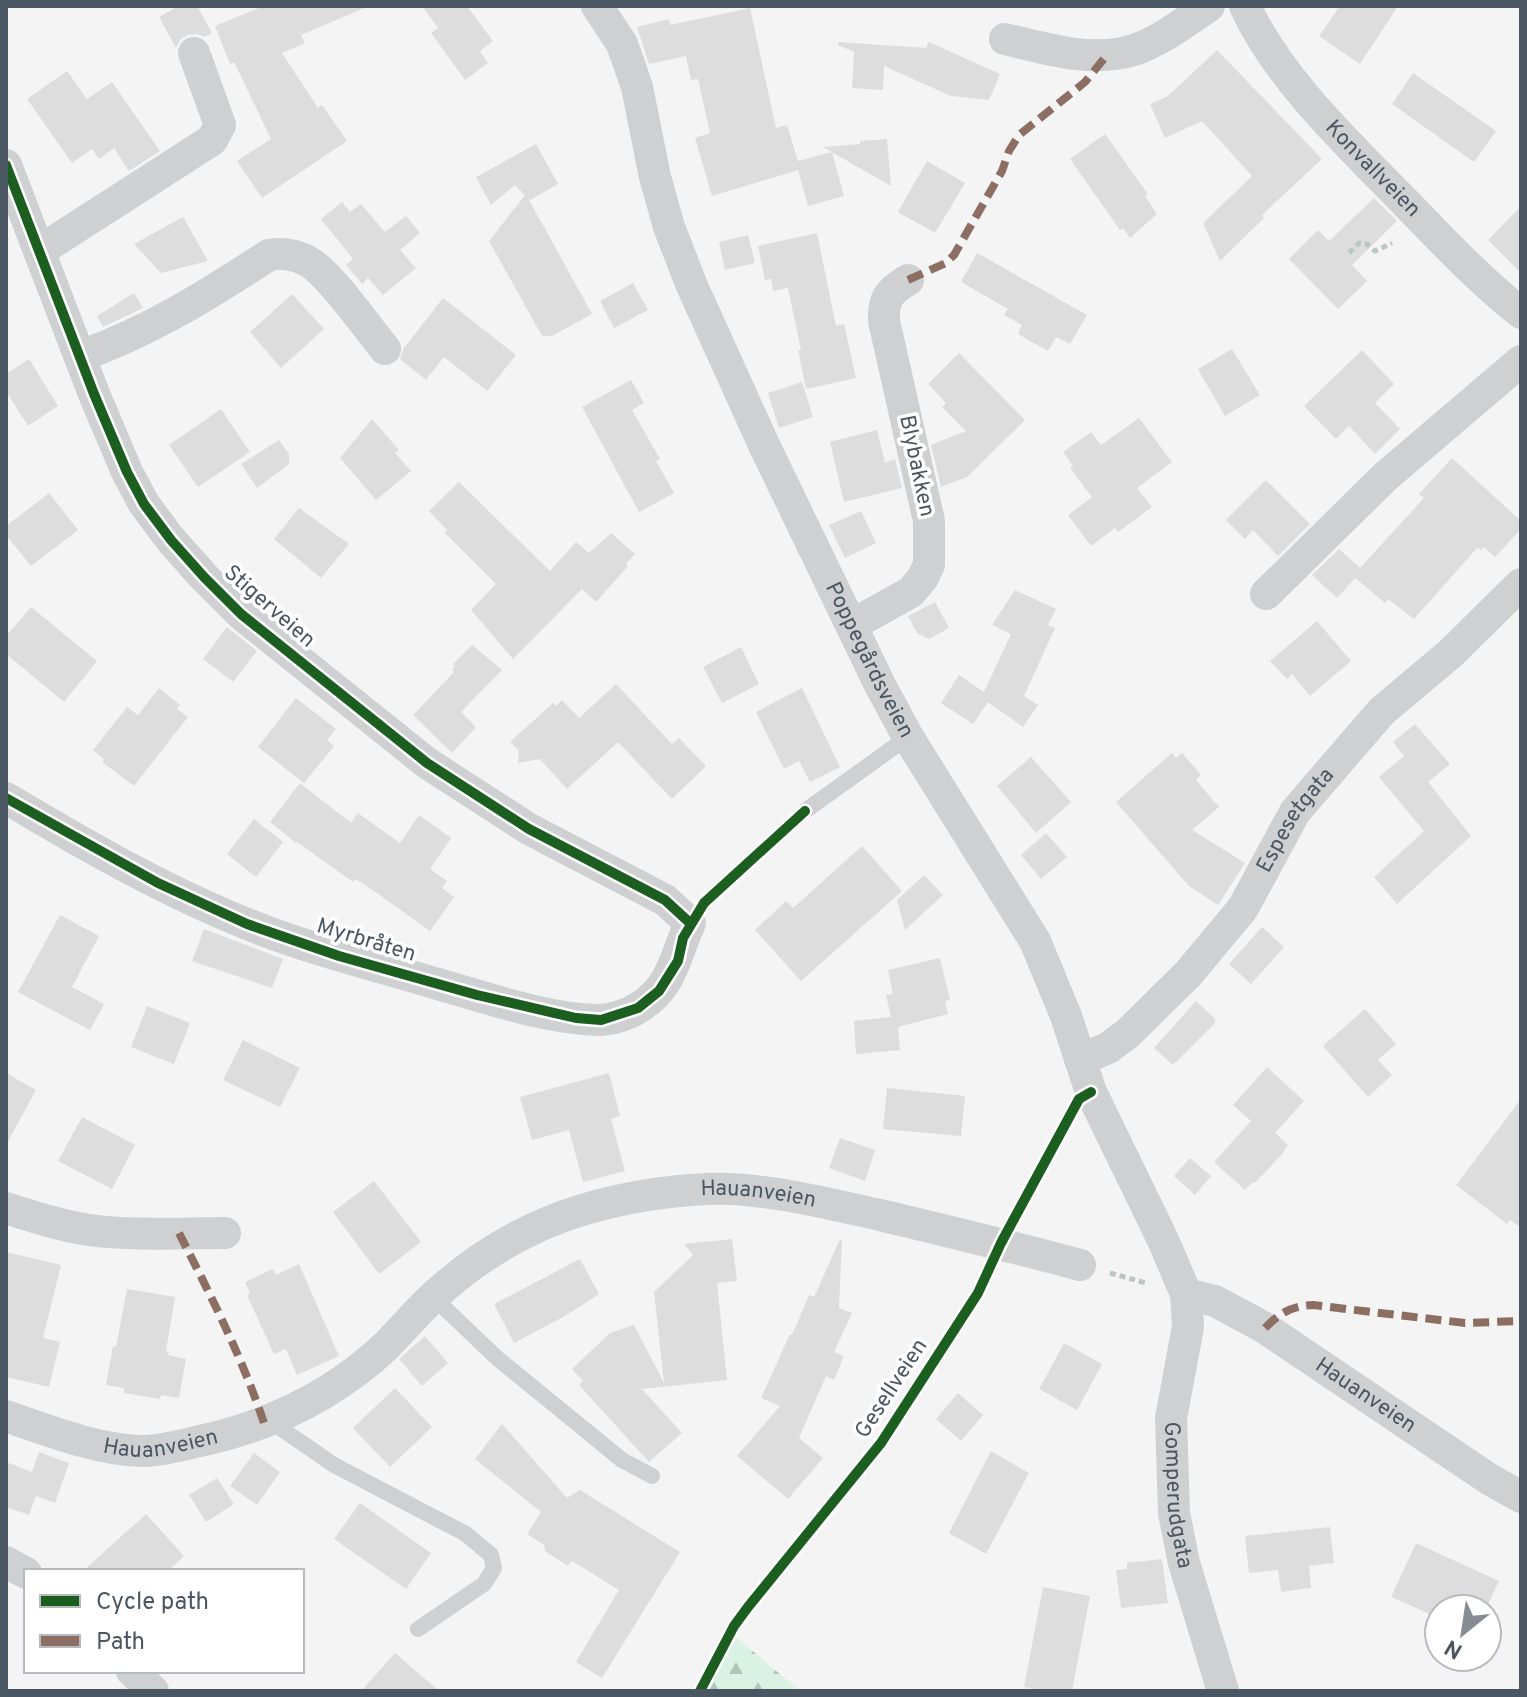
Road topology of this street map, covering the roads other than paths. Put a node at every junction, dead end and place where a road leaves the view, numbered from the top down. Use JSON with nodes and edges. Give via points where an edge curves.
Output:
{"nodes":[{"id":1,"x":597,"y":6,"type":"edge"},
{"id":2,"x":1209,"y":6,"type":"edge"},
{"id":3,"x":1245,"y":6,"type":"edge"},
{"id":4,"x":1005,"y":39,"type":"dead end"},
{"id":5,"x":194,"y":53,"type":"dead end"},
{"id":6,"x":6,"y":165,"type":"edge"},
{"id":7,"x":41,"y":250,"type":"junction"},
{"id":8,"x":908,"y":280,"type":"dead end"},
{"id":9,"x":1521,"y":313,"type":"edge"},
{"id":10,"x":385,"y":349,"type":"dead end"},
{"id":11,"x":80,"y":356,"type":"junction"},
{"id":12,"x":1521,"y":361,"type":"edge"},
{"id":13,"x":1521,"y":584,"type":"edge"},
{"id":14,"x":1266,"y":594,"type":"dead end"},
{"id":15,"x":852,"y":625,"type":"junction"},
{"id":16,"x":908,"y":737,"type":"junction"},
{"id":17,"x":6,"y":798,"type":"edge"},
{"id":18,"x":805,"y":811,"type":"dead end"},
{"id":19,"x":690,"y":923,"type":"joint"},
{"id":20,"x":1080,"y":1060,"type":"junction"},
{"id":21,"x":6,"y":1208,"type":"edge"},
{"id":22,"x":225,"y":1233,"type":"dead end"},
{"id":23,"x":1080,"y":1265,"type":"road end"},
{"id":24,"x":1186,"y":1294,"type":"junction"},
{"id":25,"x":433,"y":1297,"type":"junction"},
{"id":26,"x":6,"y":1416,"type":"edge"},
{"id":27,"x":270,"y":1421,"type":"junction"},
{"id":28,"x":652,"y":1476,"type":"dead end"},
{"id":29,"x":1521,"y":1497,"type":"edge"},
{"id":30,"x":6,"y":1562,"type":"edge"},
{"id":31,"x":24,"y":1572,"type":"edge"},
{"id":32,"x":418,"y":1629,"type":"dead end"},
{"id":33,"x":134,"y":1673,"type":"edge"},
{"id":34,"x":153,"y":1691,"type":"edge"},
{"id":35,"x":1223,"y":1691,"type":"edge"}],
"edges":[{"from":1,"to":15,"type":"street","name":"Poppegårdsveien","via":[[622,44],[637,87],[655,177],[692,286]]},
{"from":2,"to":4,"type":"street","via":[[1134,50],[1107,55],[1067,54]]},
{"from":3,"to":9,"type":"street","name":"Konvallveien","via":[[1291,78],[1358,154]]},
{"from":5,"to":7,"type":"street","via":[[220,125],[212,140]]},
{"from":6,"to":7,"type":"street","name":"Stigerveien"},
{"from":7,"to":11,"type":"street","name":"Stigerveien"},
{"from":8,"to":15,"type":"street","name":"Blybakken","via":[[886,297],[884,321],[929,521],[929,565],[911,592]]},
{"from":10,"to":11,"type":"street","via":[[316,266],[281,252],[123,341]]},
{"from":11,"to":19,"type":"street","name":"Stigerveien","via":[[144,504],[241,614],[427,763],[529,829],[652,892]]},
{"from":12,"to":14,"type":"street","via":[[1385,477]]},
{"from":13,"to":20,"type":"street","name":"Espesetgata","via":[[1382,711],[1322,780],[1295,812],[1243,908],[1188,974],[1127,1034]]},
{"from":15,"to":16,"type":"street","name":"Poppegårdsveien"},
{"from":16,"to":18,"type":"lane"},
{"from":16,"to":20,"type":"street","name":"Poppegårdsveien","via":[[1035,941]]},
{"from":17,"to":19,"type":"street","name":"Myrbråten","via":[[158,883],[247,924],[339,956],[576,1018],[623,1015],[659,991],[678,961]]},
{"from":20,"to":24,"type":"street","name":"Poppegårdsveien"},
{"from":21,"to":22,"type":"street","via":[[88,1230]]},
{"from":23,"to":25,"type":"street","name":"Hauanveien","via":[[836,1205],[709,1189],[652,1194],[546,1222],[501,1245]]},
{"from":24,"to":29,"type":"street","name":"Hauanveien","via":[[1215,1301],[1265,1328]]},
{"from":24,"to":35,"type":"street","name":"Gomperudgata","via":[[1188,1327],[1171,1418],[1174,1513]]},
{"from":25,"to":27,"type":"street","name":"Hauanveien","via":[[346,1381]]},
{"from":25,"to":28,"type":"lane","via":[[497,1358],[622,1460]]},
{"from":26,"to":27,"type":"street","name":"Hauanveien","via":[[95,1443],[146,1451]]},
{"from":27,"to":32,"type":"lane","via":[[334,1465],[466,1534],[491,1555],[494,1568],[484,1584]]},
{"from":30,"to":31,"type":"street"},
{"from":33,"to":34,"type":"street"}]}
